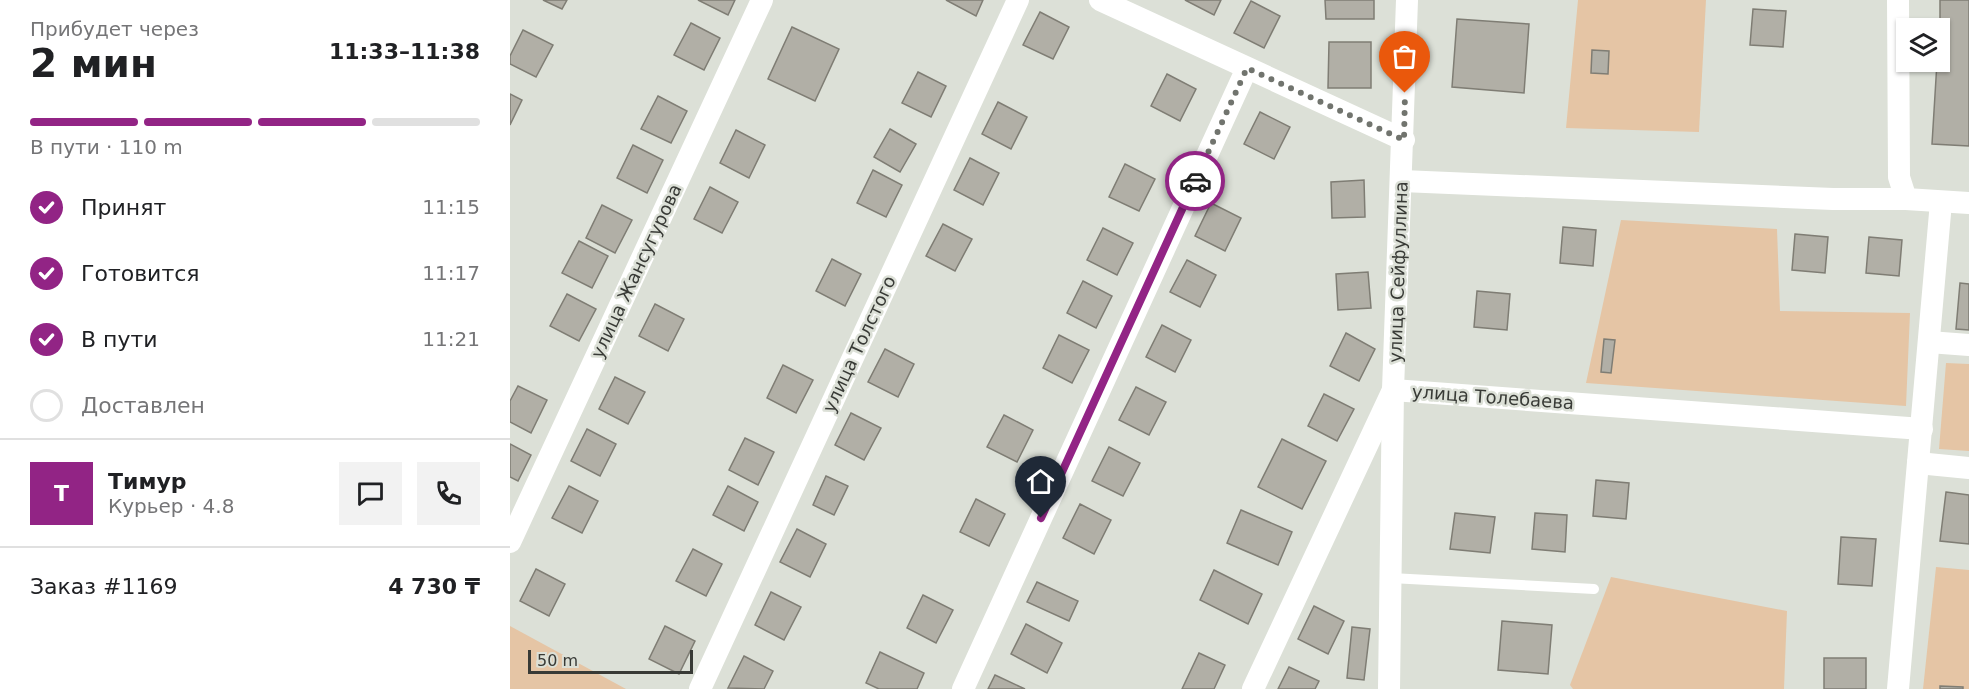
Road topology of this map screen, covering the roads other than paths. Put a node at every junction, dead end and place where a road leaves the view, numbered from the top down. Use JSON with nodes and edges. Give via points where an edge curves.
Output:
{"nodes":[{"id":1,"x":762,"y":0,"type":"edge"},
{"id":2,"x":1018,"y":0,"type":"edge"},
{"id":3,"x":1100,"y":0,"type":"edge"},
{"id":4,"x":1407,"y":0,"type":"edge"},
{"id":5,"x":1898,"y":0,"type":"edge"},
{"id":6,"x":1247,"y":68,"type":"junction"},
{"id":7,"x":1404,"y":140,"type":"junction"},
{"id":8,"x":1402,"y":181,"type":"junction"},
{"id":9,"x":1906,"y":198,"type":"junction"},
{"id":10,"x":1941,"y":202,"type":"junction"},
{"id":11,"x":1969,"y":204,"type":"edge"},
{"id":12,"x":1929,"y":342,"type":"junction"},
{"id":13,"x":1969,"y":345,"type":"edge"},
{"id":14,"x":1393,"y":390,"type":"junction"},
{"id":15,"x":1922,"y":429,"type":"junction"},
{"id":16,"x":1918,"y":463,"type":"junction"},
{"id":17,"x":1969,"y":468,"type":"edge"},
{"id":18,"x":510,"y":542,"type":"edge"},
{"id":19,"x":1391,"y":578,"type":"junction"},
{"id":20,"x":1594,"y":589,"type":"dead end"},
{"id":21,"x":700,"y":689,"type":"edge"},
{"id":22,"x":963,"y":689,"type":"edge"},
{"id":23,"x":1253,"y":689,"type":"edge"},
{"id":24,"x":1389,"y":689,"type":"edge"},
{"id":25,"x":1898,"y":689,"type":"edge"}],
"edges":[{"from":1,"to":18,"type":"street","name":"улица Жансугурова"},
{"from":2,"to":21,"type":"street","name":"улица Толстого"},
{"from":3,"to":6,"type":"street"},
{"from":4,"to":7,"type":"street","name":"улица Сейфуллина"},
{"from":5,"to":9,"type":"street","via":[[1899,177]]},
{"from":6,"to":7,"type":"street"},
{"from":6,"to":22,"type":"street"},
{"from":7,"to":8,"type":"street","name":"улица Сейфуллина"},
{"from":8,"to":9,"type":"street","via":[[1833,199]]},
{"from":8,"to":14,"type":"street","name":"улица Сейфуллина"},
{"from":9,"to":10,"type":"street"},
{"from":10,"to":11,"type":"street"},
{"from":10,"to":12,"type":"street"},
{"from":12,"to":13,"type":"street"},
{"from":12,"to":15,"type":"street"},
{"from":14,"to":15,"type":"street","name":"улица Толебаева"},
{"from":14,"to":19,"type":"street","name":"улица Сейфуллина"},
{"from":14,"to":23,"type":"street","name":"улица Толебаева"},
{"from":15,"to":16,"type":"street"},
{"from":16,"to":17,"type":"street"},
{"from":16,"to":25,"type":"street"},
{"from":19,"to":20,"type":"lane"},
{"from":19,"to":24,"type":"street","name":"улица Сейфуллина"}]}
